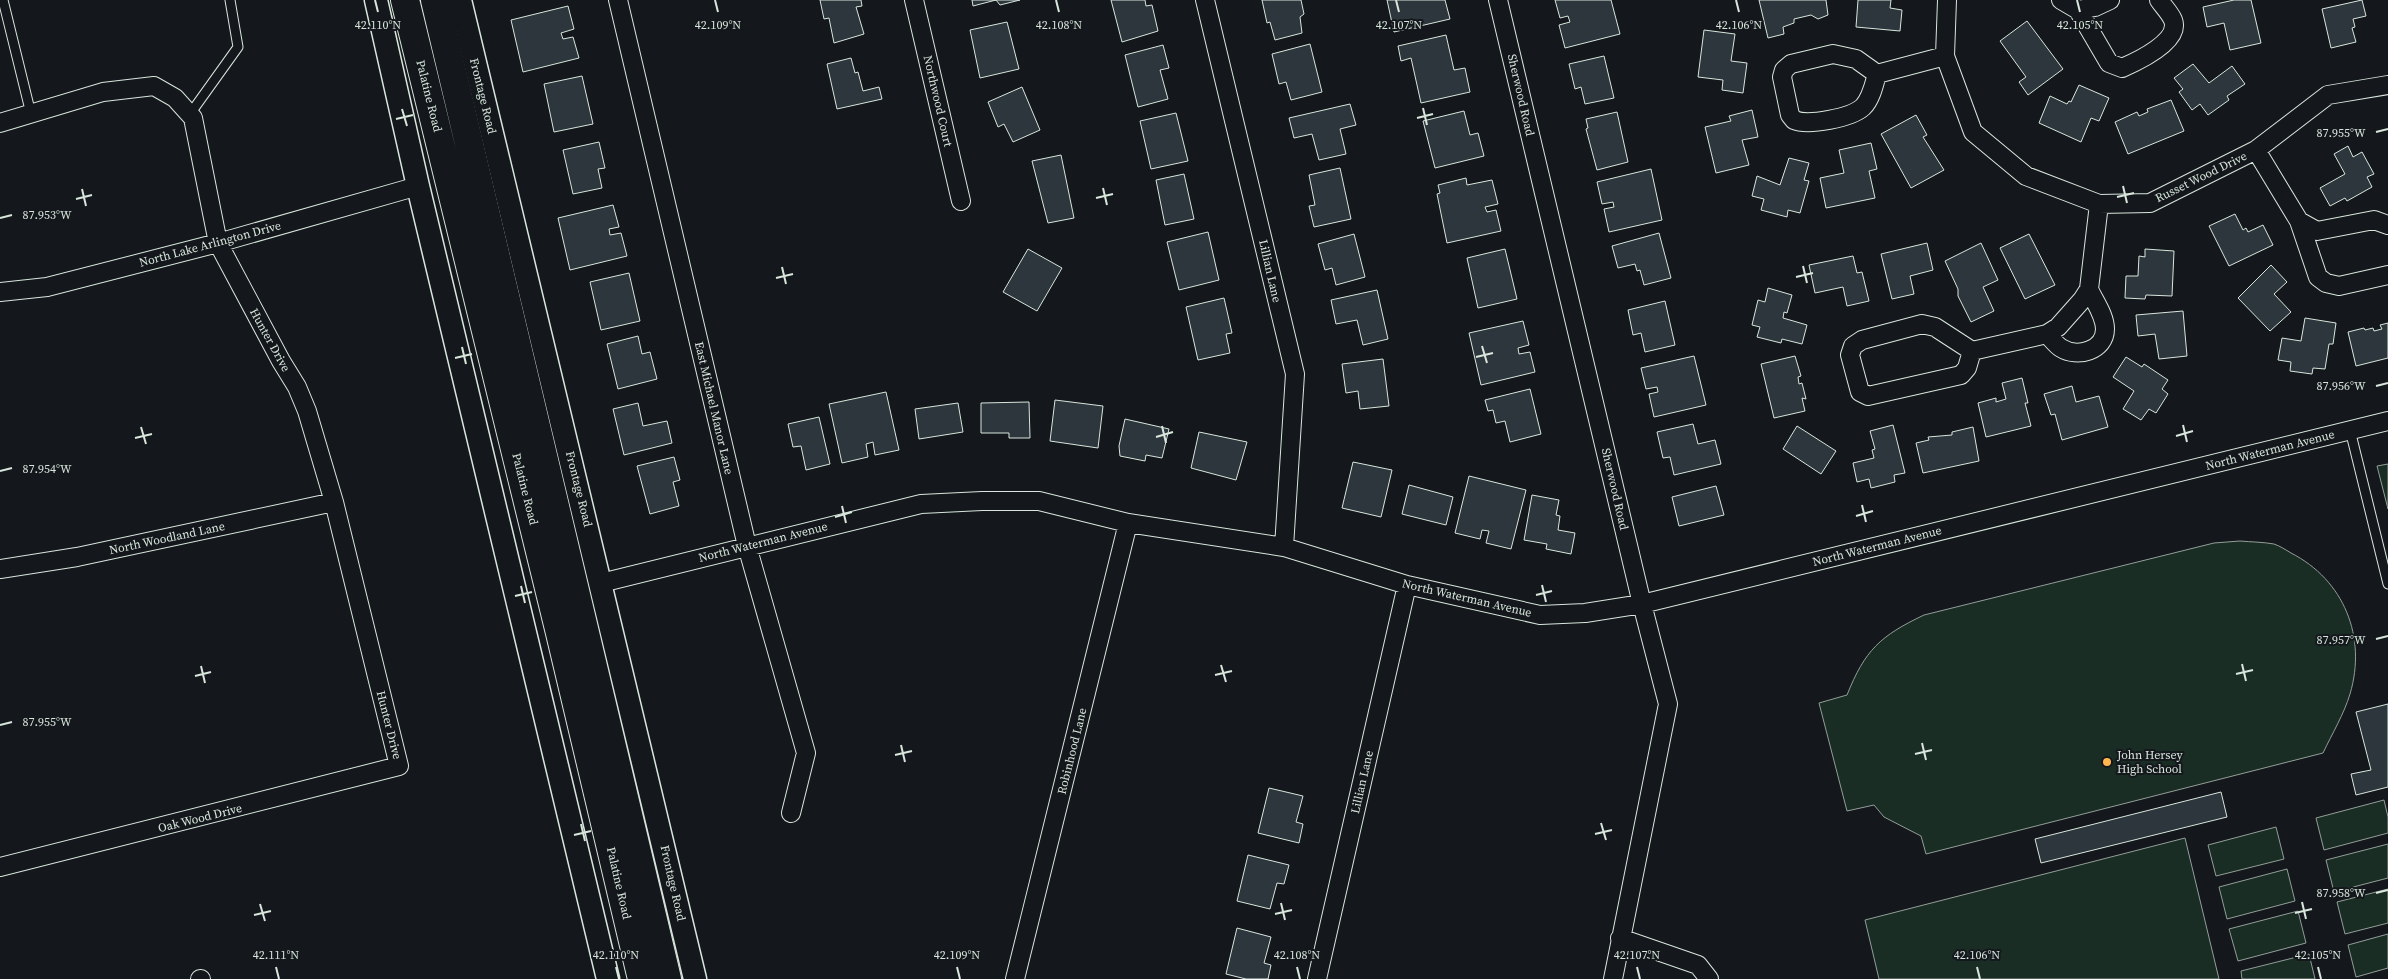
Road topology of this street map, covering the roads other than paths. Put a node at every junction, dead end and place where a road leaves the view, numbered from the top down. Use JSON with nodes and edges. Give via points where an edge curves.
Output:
{"nodes":[{"id":1,"x":3,"y":0,"type":"edge"},
{"id":2,"x":230,"y":0,"type":"edge"},
{"id":3,"x":376,"y":0,"type":"edge"},
{"id":4,"x":405,"y":0,"type":"edge"},
{"id":5,"x":435,"y":0,"type":"edge"},
{"id":6,"x":460,"y":0,"type":"edge"},
{"id":7,"x":618,"y":0,"type":"edge"},
{"id":8,"x":914,"y":0,"type":"edge"},
{"id":9,"x":1205,"y":0,"type":"edge"},
{"id":10,"x":1498,"y":0,"type":"edge"},
{"id":11,"x":1946,"y":0,"type":"edge"},
{"id":12,"x":2061,"y":0,"type":"edge"},
{"id":13,"x":2110,"y":0,"type":"edge"},
{"id":14,"x":2159,"y":0,"type":"edge"},
{"id":15,"x":2078,"y":10,"type":"junction"},
{"id":16,"x":1945,"y":56,"type":"junction"},
{"id":17,"x":1877,"y":74,"type":"junction"},
{"id":18,"x":2388,"y":85,"type":"edge"},
{"id":19,"x":31,"y":114,"type":"junction"},
{"id":20,"x":190,"y":114,"type":"junction"},
{"id":21,"x":0,"y":123,"type":"edge"},
{"id":22,"x":2256,"y":150,"type":"junction"},
{"id":23,"x":418,"y":186,"type":"junction"},
{"id":24,"x":961,"y":201,"type":"dead end"},
{"id":25,"x":2099,"y":204,"type":"junction"},
{"id":26,"x":2299,"y":221,"type":"junction"},
{"id":27,"x":2388,"y":225,"type":"edge"},
{"id":28,"x":218,"y":243,"type":"junction"},
{"id":29,"x":2388,"y":274,"type":"edge"},
{"id":30,"x":2089,"y":289,"type":"junction"},
{"id":31,"x":0,"y":292,"type":"edge"},
{"id":32,"x":2047,"y":334,"type":"junction"},
{"id":33,"x":1972,"y":351,"type":"junction"},
{"id":34,"x":2388,"y":421,"type":"edge"},
{"id":35,"x":2350,"y":430,"type":"junction"},
{"id":36,"x":334,"y":502,"type":"junction"},
{"id":37,"x":1128,"y":523,"type":"junction"},
{"id":38,"x":747,"y":546,"type":"junction"},
{"id":39,"x":1284,"y":547,"type":"junction"},
{"id":40,"x":0,"y":569,"type":"edge"},
{"id":41,"x":601,"y":582,"type":"junction"},
{"id":42,"x":2388,"y":584,"type":"edge"},
{"id":43,"x":1407,"y":585,"type":"junction"},
{"id":44,"x":1642,"y":604,"type":"junction"},
{"id":45,"x":400,"y":766,"type":"joint"},
{"id":46,"x":791,"y":813,"type":"dead end"},
{"id":47,"x":0,"y":867,"type":"edge"},
{"id":48,"x":1620,"y":938,"type":"junction"},
{"id":49,"x":608,"y":979,"type":"edge"},
{"id":50,"x":642,"y":979,"type":"edge"},
{"id":51,"x":667,"y":979,"type":"edge"},
{"id":52,"x":695,"y":979,"type":"edge"},
{"id":53,"x":1016,"y":979,"type":"edge"},
{"id":54,"x":1317,"y":979,"type":"edge"},
{"id":55,"x":1613,"y":979,"type":"edge"},
{"id":56,"x":1709,"y":979,"type":"edge"}],
"edges":[{"from":1,"to":19,"type":"lane"},
{"from":2,"to":20,"type":"lane","via":[[238,47]]},
{"from":3,"to":23,"type":"street"},
{"from":4,"to":50,"type":"highway","name":"Palatine Road"},
{"from":5,"to":51,"type":"highway","name":"Palatine Road"},
{"from":6,"to":41,"type":"street","name":"Frontage Road"},
{"from":7,"to":38,"type":"street","name":"East Michael Manor Lane"},
{"from":8,"to":24,"type":"street","name":"Northwood Court"},
{"from":9,"to":39,"type":"street","name":"Lillian Lane","via":[[1295,374]]},
{"from":10,"to":44,"type":"street","name":"Sherwood Road"},
{"from":11,"to":16,"type":"street","name":"Russet Wood Drive"},
{"from":12,"to":15,"type":"street"},
{"from":13,"to":15,"type":"street"},
{"from":14,"to":15,"type":"street","via":[[2173,20],[2174,31],[2170,39],[2122,68],[2109,63]]},
{"from":16,"to":17,"type":"street"},
{"from":16,"to":25,"type":"street","name":"Russet Wood Drive","via":[[1973,132],[2026,176]]},
{"from":17,"to":17,"type":"street","via":[[1846,55],[1833,54],[1791,64],[1782,77],[1790,115],[1794,120],[1811,123],[1853,113],[1862,108],[1869,98]]},
{"from":18,"to":22,"type":"street","name":"Russet Wood Drive","via":[[2328,95]]},
{"from":19,"to":20,"type":"street","name":"Hunter Drive","via":[[103,92],[154,86],[174,98]]},
{"from":19,"to":21,"type":"street","name":"Hunter Drive"},
{"from":20,"to":28,"type":"street","name":"Hunter Drive"},
{"from":22,"to":25,"type":"street","name":"Russet Wood Drive","via":[[2150,203]]},
{"from":22,"to":26,"type":"street"},
{"from":23,"to":28,"type":"street","name":"North Lake Arlington Drive"},
{"from":23,"to":49,"type":"street"},
{"from":25,"to":30,"type":"street"},
{"from":26,"to":27,"type":"street","via":[[2317,231],[2374,220]]},
{"from":26,"to":29,"type":"street","via":[[2318,277],[2326,283],[2339,286]]},
{"from":28,"to":31,"type":"street","name":"North Lake Arlington Drive","via":[[47,287]]},
{"from":28,"to":36,"type":"street","name":"Hunter Drive","via":[[280,362],[297,387]]},
{"from":30,"to":32,"type":"street","via":[[2058,328]]},
{"from":30,"to":32,"type":"street","via":[[2106,330],[2099,344],[2089,352],[2075,352],[2061,348]]},
{"from":32,"to":33,"type":"street"},
{"from":33,"to":33,"type":"street","via":[[1935,327],[1922,324],[1862,340],[1853,346],[1850,356],[1860,392],[1868,396],[1961,374],[1967,368]]},
{"from":34,"to":35,"type":"street","name":"North Waterman Avenue"},
{"from":35,"to":42,"type":"lane"},
{"from":35,"to":44,"type":"street","name":"North Waterman Avenue"},
{"from":36,"to":40,"type":"street","name":"North Woodland Lane","via":[[77,557]]},
{"from":36,"to":45,"type":"street","name":"Hunter Drive"},
{"from":37,"to":38,"type":"street","name":"North Waterman Avenue","via":[[1038,501],[921,504]]},
{"from":37,"to":39,"type":"street","name":"North Waterman Avenue"},
{"from":37,"to":53,"type":"street","name":"Robinhood Lane"},
{"from":38,"to":41,"type":"street","name":"North Waterman Avenue"},
{"from":38,"to":46,"type":"street","name":"East Michael Manor Lane","via":[[806,753]]},
{"from":39,"to":43,"type":"street","name":"North Waterman Avenue"},
{"from":41,"to":52,"type":"street","name":"Frontage Road"},
{"from":43,"to":44,"type":"street","name":"North Waterman Avenue","via":[[1540,615],[1584,613]]},
{"from":43,"to":54,"type":"street","name":"Lillian Lane"},
{"from":44,"to":48,"type":"street","name":"Sherwood Road","via":[[1668,704]]},
{"from":45,"to":47,"type":"street","name":"Oak Wood Drive"},
{"from":48,"to":55,"type":"street","name":"Sherwood Road"},
{"from":48,"to":56,"type":"street","via":[[1698,965]]}]}
